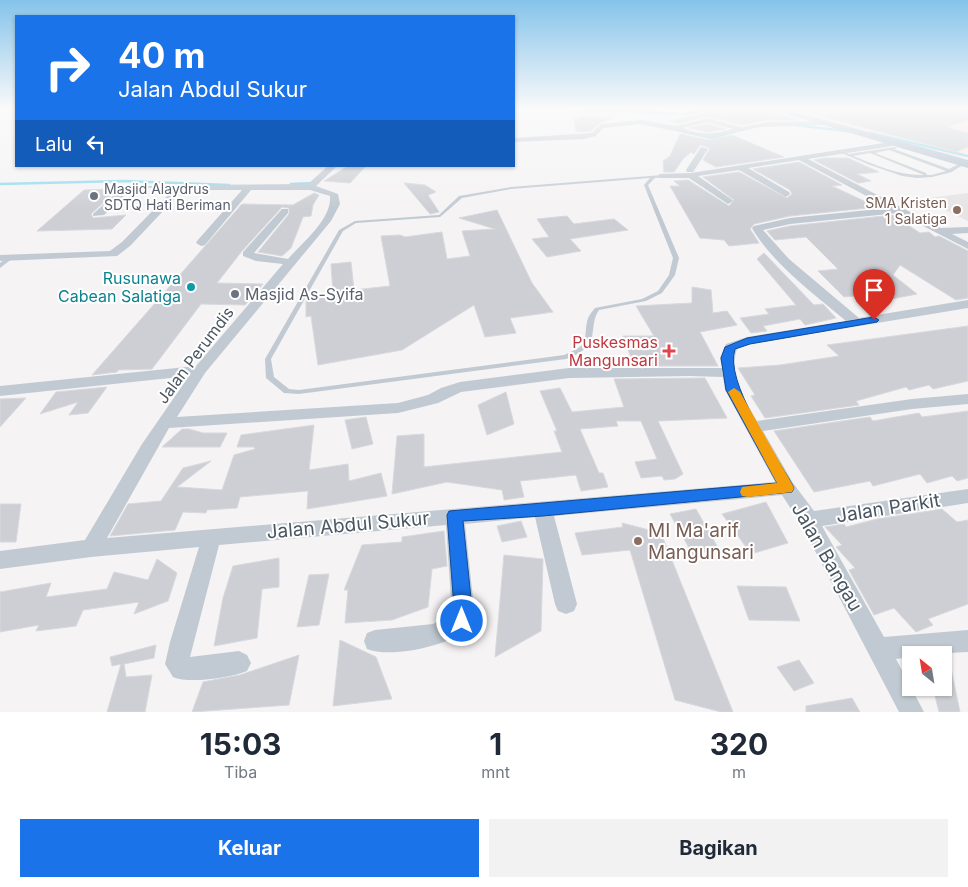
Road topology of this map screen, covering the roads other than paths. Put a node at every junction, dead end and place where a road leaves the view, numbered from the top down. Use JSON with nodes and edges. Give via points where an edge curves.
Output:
{"nodes":[{"id":1,"x":886,"y":142,"type":"edge"},
{"id":2,"x":895,"y":145,"type":"junction"},
{"id":3,"x":704,"y":149,"type":"dead end"},
{"id":4,"x":870,"y":152,"type":"junction"},
{"id":5,"x":845,"y":153,"type":"junction"},
{"id":6,"x":797,"y":156,"type":"junction"},
{"id":7,"x":967,"y":163,"type":"edge"},
{"id":8,"x":332,"y":167,"type":"edge"},
{"id":9,"x":739,"y":167,"type":"junction"},
{"id":10,"x":952,"y":171,"type":"junction"},
{"id":11,"x":690,"y":172,"type":"junction"},
{"id":12,"x":928,"y":175,"type":"junction"},
{"id":13,"x":662,"y":176,"type":"joint"},
{"id":14,"x":653,"y":178,"type":"junction"},
{"id":15,"x":312,"y":184,"type":"junction"},
{"id":16,"x":136,"y":186,"type":"junction"},
{"id":17,"x":181,"y":187,"type":"junction"},
{"id":18,"x":248,"y":188,"type":"junction"},
{"id":19,"x":786,"y":194,"type":"dead end"},
{"id":20,"x":728,"y":201,"type":"dead end"},
{"id":21,"x":899,"y":210,"type":"junction"},
{"id":22,"x":285,"y":211,"type":"dead end"},
{"id":23,"x":968,"y":230,"type":"edge"},
{"id":24,"x":939,"y":232,"type":"junction"},
{"id":25,"x":201,"y":243,"type":"dead end"},
{"id":26,"x":968,"y":246,"type":"edge"},
{"id":27,"x":6,"y":258,"type":"edge"},
{"id":28,"x":290,"y":262,"type":"junction"},
{"id":29,"x":0,"y":266,"type":"edge"},
{"id":30,"x":968,"y":304,"type":"edge"},
{"id":31,"x":856,"y":323,"type":"junction"},
{"id":32,"x":200,"y":370,"type":"junction"},
{"id":33,"x":728,"y":373,"type":"junction"},
{"id":34,"x":0,"y":391,"type":"edge"},
{"id":35,"x":968,"y":399,"type":"edge"},
{"id":36,"x":164,"y":423,"type":"junction"},
{"id":37,"x":753,"y":427,"type":"junction"},
{"id":38,"x":787,"y":488,"type":"junction"},
{"id":39,"x":968,"y":496,"type":"edge"},
{"id":40,"x":543,"y":510,"type":"junction"},
{"id":41,"x":454,"y":515,"type":"junction"},
{"id":42,"x":809,"y":520,"type":"junction"},
{"id":43,"x":211,"y":538,"type":"junction"},
{"id":44,"x":91,"y":548,"type":"junction"},
{"id":45,"x":0,"y":560,"type":"edge"},
{"id":46,"x":566,"y":604,"type":"dead end"},
{"id":47,"x":375,"y":641,"type":"dead end"},
{"id":48,"x":968,"y":641,"type":"edge"},
{"id":49,"x":879,"y":648,"type":"junction"},
{"id":50,"x":239,"y":663,"type":"dead end"},
{"id":51,"x":912,"y":712,"type":"edge"}],
"edges":[{"from":1,"to":2,"type":"main road"},
{"from":2,"to":4,"type":"lane"},
{"from":2,"to":5,"type":"street"},
{"from":2,"to":6,"type":"street"},
{"from":2,"to":7,"type":"main road"},
{"from":2,"to":10,"type":"lane"},
{"from":3,"to":11,"type":"street"},
{"from":4,"to":5,"type":"lane"},
{"from":4,"to":12,"type":"lane"},
{"from":5,"to":6,"type":"street"},
{"from":5,"to":12,"type":"lane","via":[[900,175]]},
{"from":6,"to":9,"type":"street"},
{"from":6,"to":11,"type":"street"},
{"from":6,"to":21,"type":"street"},
{"from":7,"to":10,"type":"lane"},
{"from":8,"to":15,"type":"street"},
{"from":9,"to":11,"type":"street"},
{"from":9,"to":19,"type":"street"},
{"from":10,"to":12,"type":"lane"},
{"from":11,"to":13,"type":"street"},
{"from":11,"to":20,"type":"street"},
{"from":13,"to":14,"type":"lane"},
{"from":14,"to":14,"type":"lane","via":[[646,185],[676,258],[672,275],[660,292],[644,300],[597,309],[592,314],[588,343],[580,351],[566,357],[299,392],[287,391],[270,378],[268,359],[341,230],[347,225],[440,216],[462,197],[511,188]]},
{"from":15,"to":18,"type":"street","name":"Jalan Perumdis"},
{"from":15,"to":28,"type":"street","name":"Jalan Perumdis","via":[[334,194],[335,204],[326,221]]},
{"from":16,"to":16,"type":"lane","via":[[102,214],[96,215],[123,188]]},
{"from":16,"to":17,"type":"lane"},
{"from":17,"to":18,"type":"street","name":"Jalan Perumdis"},
{"from":17,"to":27,"type":"street","via":[[116,252],[109,255]]},
{"from":18,"to":25,"type":"street"},
{"from":21,"to":24,"type":"street"},
{"from":21,"to":31,"type":"street","via":[[798,220],[757,228],[758,234],[775,251]]},
{"from":22,"to":28,"type":"street","via":[[247,254]]},
{"from":23,"to":24,"type":"street"},
{"from":24,"to":26,"type":"street"},
{"from":27,"to":29,"type":"lane"},
{"from":28,"to":32,"type":"street","name":"Jalan Perumdis"},
{"from":30,"to":31,"type":"street","name":"Jalan Bangau"},
{"from":31,"to":33,"type":"street","name":"Jalan Bangau","via":[[737,344],[731,347],[727,358]]},
{"from":32,"to":34,"type":"street"},
{"from":32,"to":36,"type":"street","name":"Jalan Perumdis"},
{"from":33,"to":36,"type":"street","via":[[569,373],[460,387],[433,399],[398,408]]},
{"from":33,"to":37,"type":"street","name":"Jalan Bangau","via":[[732,390]]},
{"from":35,"to":37,"type":"street"},
{"from":36,"to":44,"type":"street","name":"Jalan Perumdis"},
{"from":37,"to":38,"type":"street","name":"Jalan Bangau"},
{"from":38,"to":40,"type":"street","name":"Jalan Abdul Sukur"},
{"from":38,"to":42,"type":"street","name":"Jalan Bangau"},
{"from":39,"to":42,"type":"street","name":"Jalan Parkit"},
{"from":40,"to":41,"type":"street","name":"Jalan Abdul Sukur"},
{"from":40,"to":46,"type":"street"},
{"from":41,"to":43,"type":"street","name":"Jalan Abdul Sukur"},
{"from":41,"to":47,"type":"street","via":[[462,621],[454,629],[439,634]]},
{"from":42,"to":49,"type":"street","name":"Jalan Bangau"},
{"from":43,"to":44,"type":"street","name":"Jalan Abdul Sukur"},
{"from":43,"to":50,"type":"street","via":[[177,664],[181,669],[189,669]]},
{"from":44,"to":45,"type":"street","name":"Jalan Abdul Sukur"},
{"from":48,"to":49,"type":"street"},
{"from":49,"to":51,"type":"street","name":"Jalan Bangau"}]}
